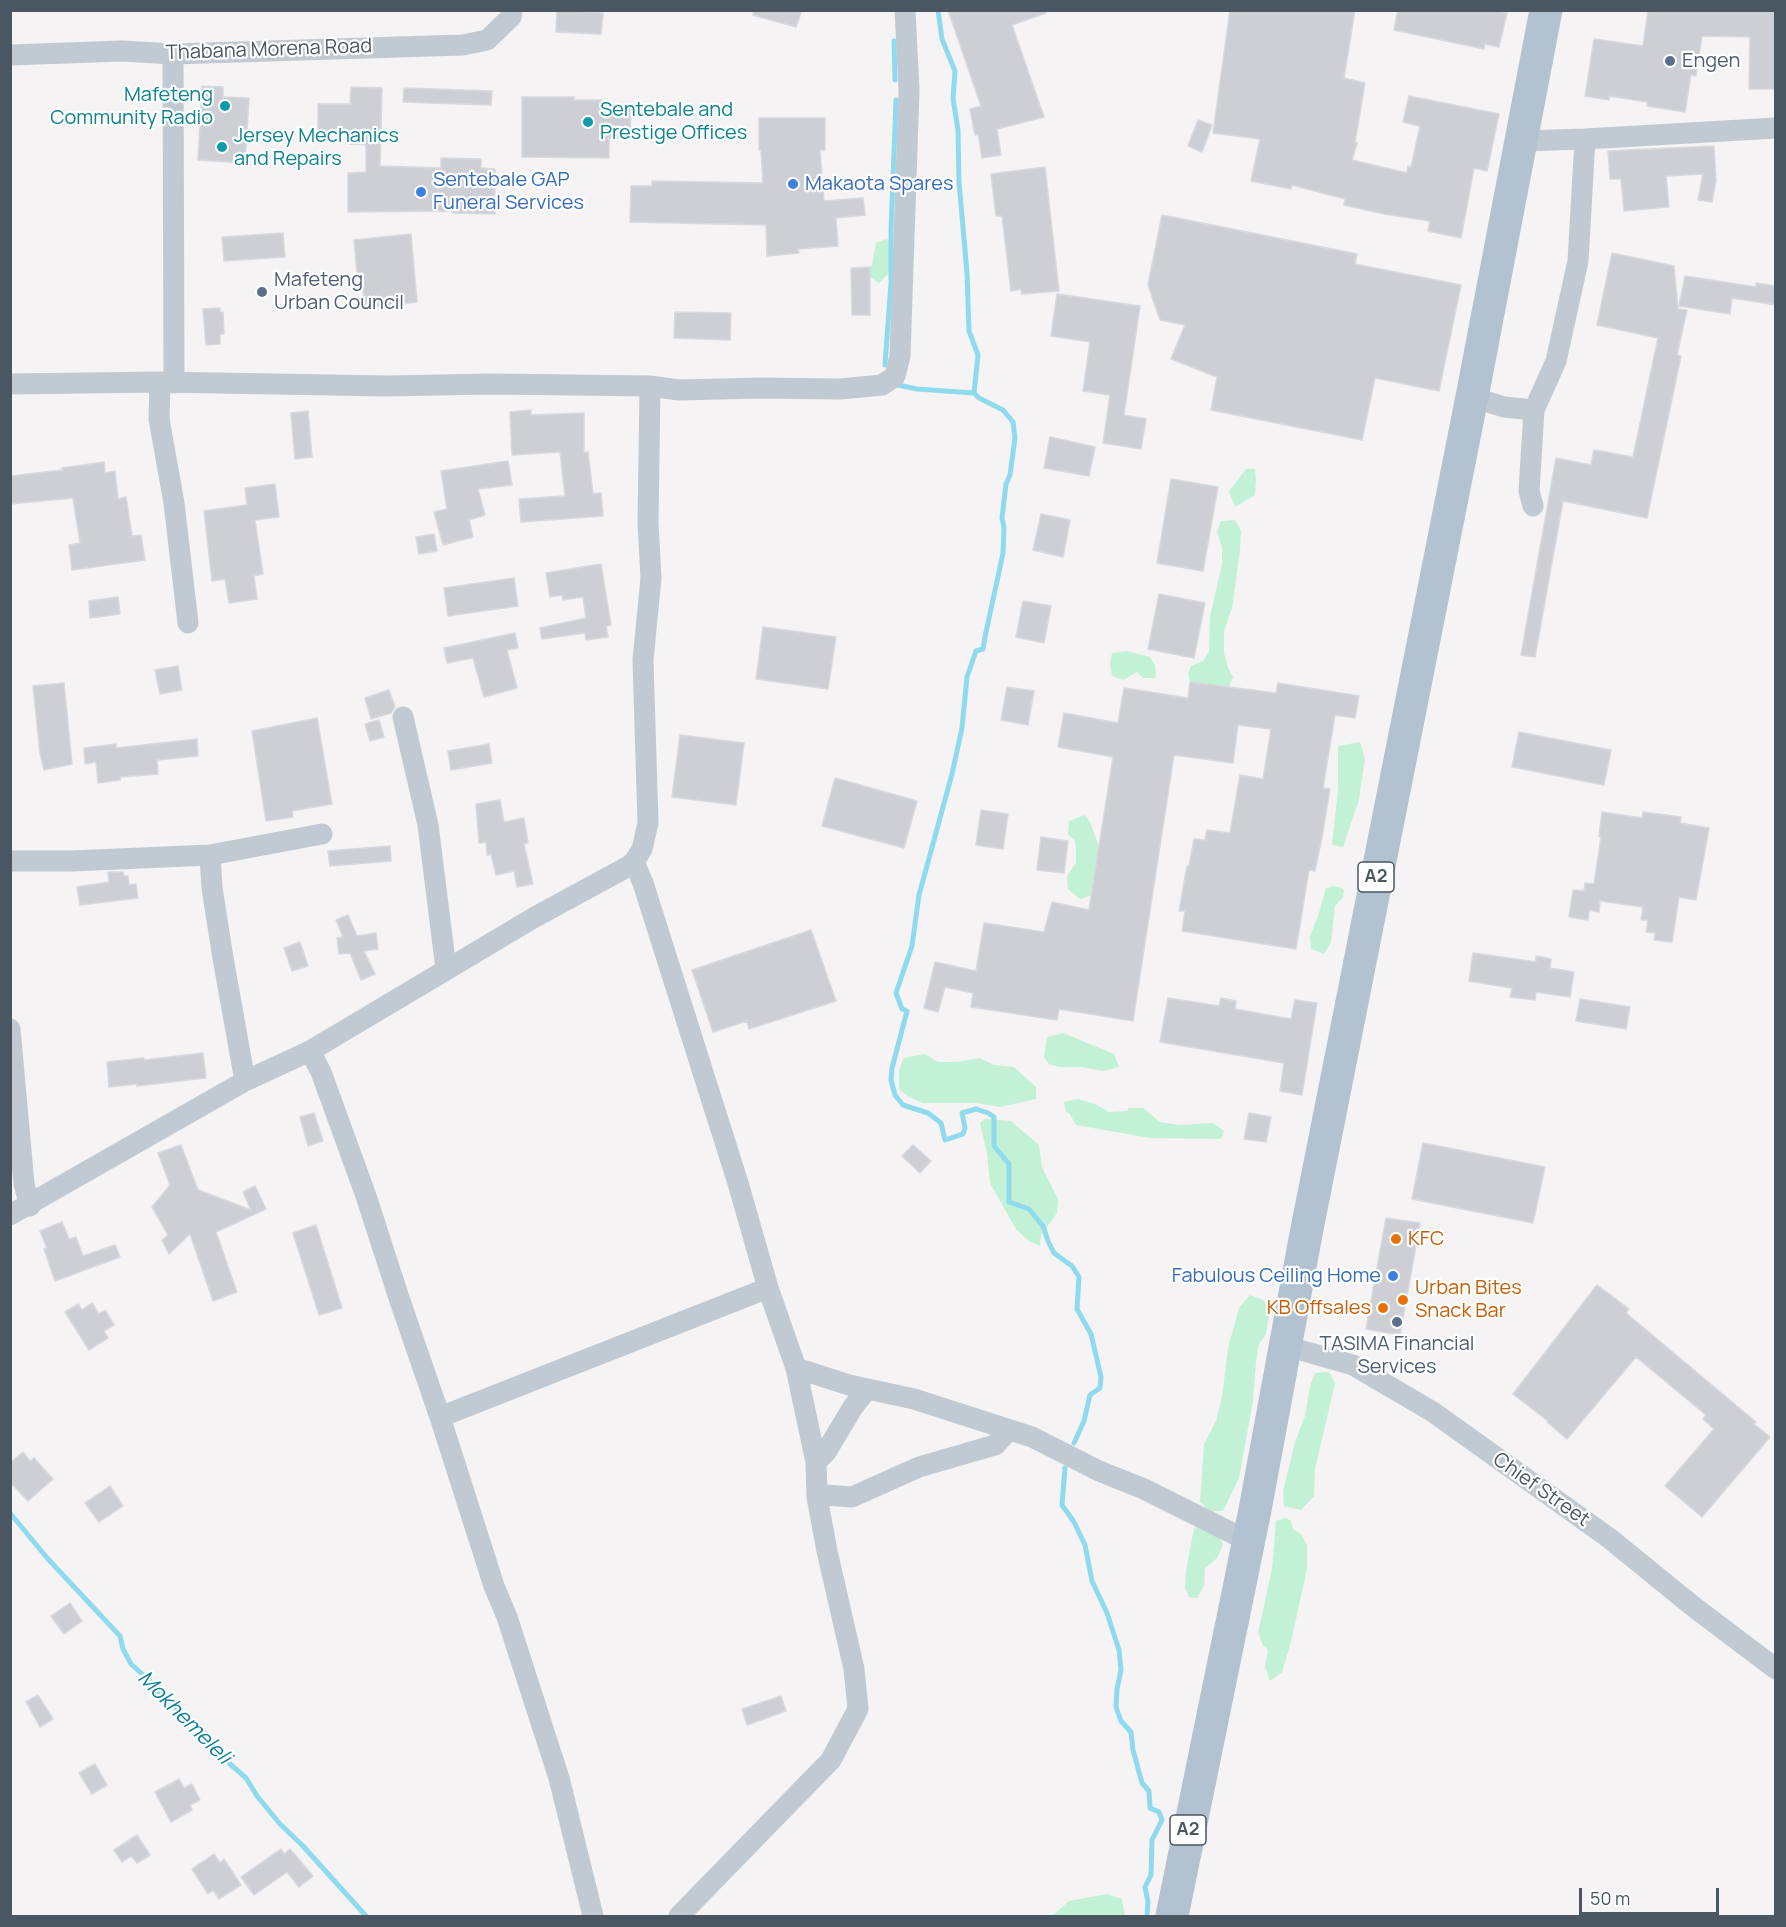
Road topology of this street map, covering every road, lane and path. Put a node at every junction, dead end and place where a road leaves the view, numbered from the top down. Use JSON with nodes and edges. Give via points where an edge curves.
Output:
{"nodes":[{"id":1,"x":512,"y":10,"type":"edge"},
{"id":2,"x":905,"y":10,"type":"edge"},
{"id":3,"x":1546,"y":10,"type":"edge"},
{"id":4,"x":173,"y":54,"type":"junction"},
{"id":5,"x":10,"y":55,"type":"edge"},
{"id":6,"x":1776,"y":128,"type":"edge"},
{"id":7,"x":1586,"y":140,"type":"junction"},
{"id":8,"x":1522,"y":141,"type":"junction"},
{"id":9,"x":167,"y":382,"type":"junction"},
{"id":10,"x":10,"y":384,"type":"edge"},
{"id":11,"x":650,"y":386,"type":"junction"},
{"id":12,"x":1472,"y":397,"type":"junction"},
{"id":13,"x":1534,"y":410,"type":"junction"},
{"id":14,"x":1533,"y":506,"type":"dead end"},
{"id":15,"x":188,"y":623,"type":"dead end"},
{"id":16,"x":403,"y":717,"type":"dead end"},
{"id":17,"x":322,"y":834,"type":"dead end"},
{"id":18,"x":210,"y":855,"type":"junction"},
{"id":19,"x":10,"y":861,"type":"edge"},
{"id":20,"x":634,"y":862,"type":"junction"},
{"id":21,"x":446,"y":969,"type":"junction"},
{"id":22,"x":10,"y":1029,"type":"edge"},
{"id":23,"x":310,"y":1051,"type":"junction"},
{"id":24,"x":245,"y":1082,"type":"junction"},
{"id":25,"x":30,"y":1206,"type":"junction"},
{"id":26,"x":10,"y":1215,"type":"edge"},
{"id":27,"x":768,"y":1288,"type":"junction"},
{"id":28,"x":1286,"y":1346,"type":"junction"},
{"id":29,"x":796,"y":1368,"type":"junction"},
{"id":30,"x":867,"y":1389,"type":"junction"},
{"id":31,"x":440,"y":1417,"type":"junction"},
{"id":32,"x":1009,"y":1430,"type":"junction"},
{"id":33,"x":816,"y":1462,"type":"junction"},
{"id":34,"x":817,"y":1497,"type":"junction"},
{"id":35,"x":1248,"y":1541,"type":"junction"},
{"id":36,"x":1776,"y":1669,"type":"edge"},
{"id":37,"x":592,"y":1917,"type":"edge"},
{"id":38,"x":679,"y":1917,"type":"edge"},
{"id":39,"x":1172,"y":1917,"type":"edge"}],
"edges":[{"from":1,"to":4,"type":"street","name":"Thabana Morena Road","via":[[511,16],[487,40],[463,45]]},
{"from":2,"to":11,"type":"street","via":[[909,90],[900,356],[895,376],[882,385],[840,389],[679,390]]},
{"from":3,"to":8,"type":"main road","number":"A2"},
{"from":4,"to":5,"type":"street","name":"Thabana Morena Road","via":[[122,51]]},
{"from":4,"to":9,"type":"street"},
{"from":6,"to":7,"type":"street"},
{"from":7,"to":8,"type":"street"},
{"from":7,"to":13,"type":"street","via":[[1578,261],[1556,361]]},
{"from":8,"to":12,"type":"main road","number":"A2"},
{"from":9,"to":10,"type":"street"},
{"from":9,"to":11,"type":"street"},
{"from":9,"to":15,"type":"street","via":[[159,419],[174,503]]},
{"from":11,"to":20,"type":"street","via":[[651,578],[643,660],[648,823],[642,849]]},
{"from":12,"to":13,"type":"street","via":[[1504,407]]},
{"from":12,"to":28,"type":"main road","number":"A2"},
{"from":13,"to":14,"type":"street","via":[[1529,491]]},
{"from":16,"to":21,"type":"street","via":[[428,825]]},
{"from":17,"to":18,"type":"street"},
{"from":18,"to":19,"type":"street"},
{"from":18,"to":24,"type":"street","via":[[212,888]]},
{"from":20,"to":21,"type":"street"},
{"from":20,"to":27,"type":"street"},
{"from":21,"to":23,"type":"street"},
{"from":22,"to":25,"type":"street","via":[[24,1184]]},
{"from":23,"to":24,"type":"street"},
{"from":23,"to":31,"type":"street","via":[[366,1196]]},
{"from":24,"to":25,"type":"street"},
{"from":25,"to":26,"type":"street"},
{"from":27,"to":29,"type":"street"},
{"from":27,"to":31,"type":"street"},
{"from":28,"to":35,"type":"main road","number":"A2"},
{"from":28,"to":36,"type":"street","name":"Chief Street","via":[[1353,1365],[1433,1412],[1609,1539]]},
{"from":29,"to":30,"type":"street"},
{"from":29,"to":33,"type":"street"},
{"from":30,"to":32,"type":"street"},
{"from":30,"to":33,"type":"street"},
{"from":31,"to":37,"type":"street","via":[[559,1778]]},
{"from":32,"to":34,"type":"street","via":[[995,1445],[919,1467],[852,1497]]},
{"from":32,"to":35,"type":"street","via":[[1144,1489]]},
{"from":33,"to":34,"type":"street"},
{"from":34,"to":38,"type":"street","via":[[854,1669],[858,1709],[831,1760]]},
{"from":35,"to":39,"type":"main road","number":"A2"}]}
